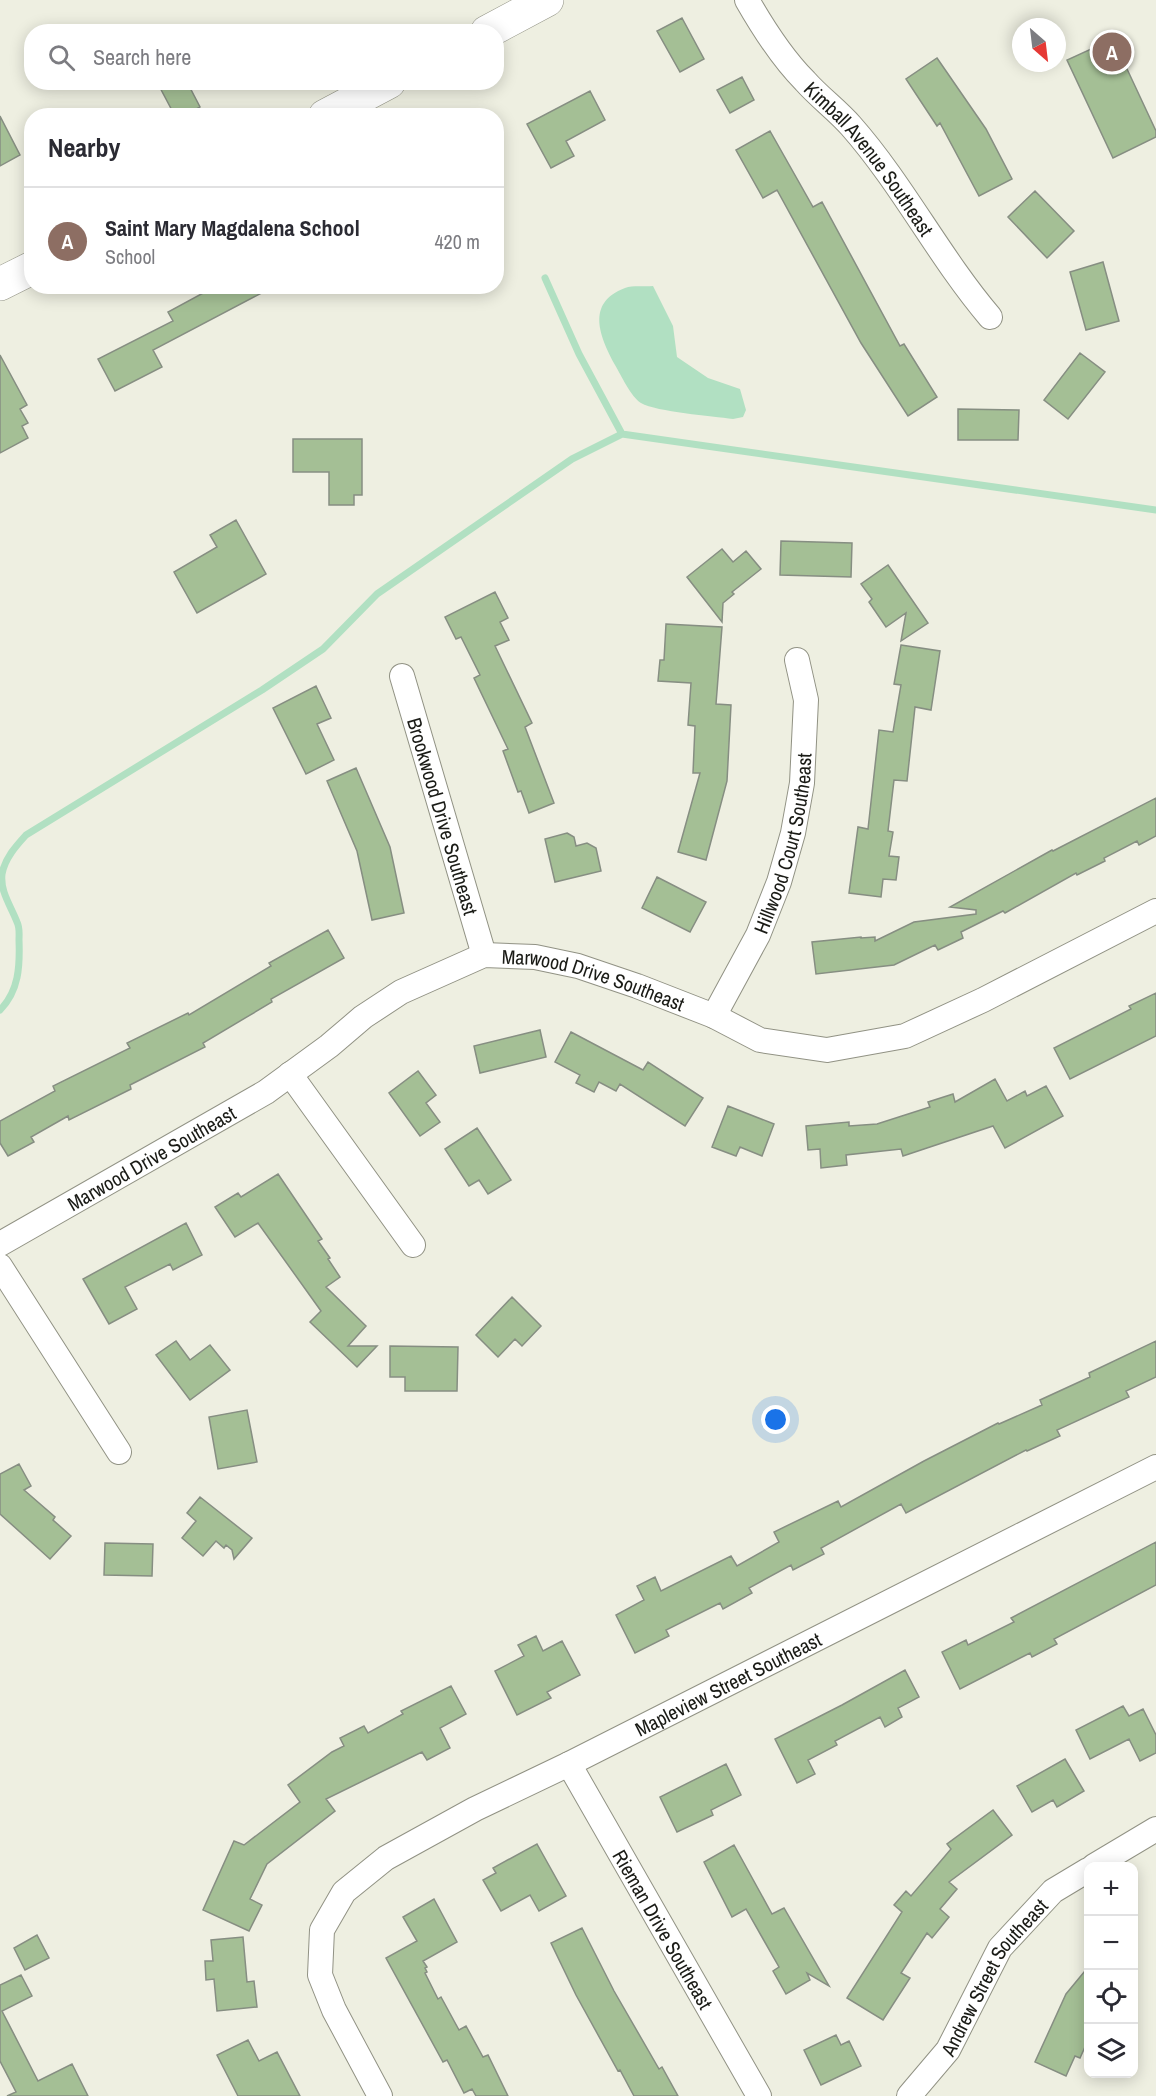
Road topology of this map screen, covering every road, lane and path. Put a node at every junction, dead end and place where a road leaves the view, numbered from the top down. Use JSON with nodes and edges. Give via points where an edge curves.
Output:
{"nodes":[{"id":1,"x":547,"y":0,"type":"edge"},
{"id":2,"x":747,"y":0,"type":"edge"},
{"id":3,"x":502,"y":24,"type":"edge"},
{"id":4,"x":374,"y":90,"type":"edge"},
{"id":5,"x":340,"y":108,"type":"edge"},
{"id":6,"x":24,"y":272,"type":"edge"},
{"id":7,"x":0,"y":284,"type":"edge"},
{"id":8,"x":990,"y":317,"type":"dead end"},
{"id":9,"x":797,"y":660,"type":"dead end"},
{"id":10,"x":402,"y":676,"type":"dead end"},
{"id":11,"x":1156,"y":912,"type":"edge"},
{"id":12,"x":484,"y":955,"type":"junction"},
{"id":13,"x":714,"y":1016,"type":"junction"},
{"id":14,"x":290,"y":1074,"type":"junction"},
{"id":15,"x":0,"y":1244,"type":"edge"},
{"id":16,"x":413,"y":1245,"type":"dead end"},
{"id":17,"x":0,"y":1266,"type":"edge"},
{"id":18,"x":119,"y":1452,"type":"dead end"},
{"id":19,"x":1156,"y":1467,"type":"edge"},
{"id":20,"x":570,"y":1764,"type":"junction"},
{"id":21,"x":1156,"y":1829,"type":"edge"},
{"id":22,"x":1101,"y":1862,"type":"edge"},
{"id":23,"x":1084,"y":1873,"type":"edge"},
{"id":24,"x":380,"y":2096,"type":"edge"},
{"id":25,"x":759,"y":2096,"type":"edge"},
{"id":26,"x":909,"y":2096,"type":"edge"}],
"edges":[{"from":1,"to":3,"type":"main road"},
{"from":2,"to":8,"type":"street","name":"Kimball Avenue Southeast","via":[[760,24],[804,80],[850,125],[889,175],[964,287]]},
{"from":4,"to":5,"type":"main road"},
{"from":6,"to":7,"type":"main road"},
{"from":9,"to":13,"type":"street","name":"Hillwood Court Southeast","via":[[806,700],[802,783],[793,833],[758,935]]},
{"from":10,"to":12,"type":"street","name":"Brookwood Drive Southeast"},
{"from":11,"to":13,"type":"street","name":"Marwood Drive Southeast","via":[[905,1036],[827,1050],[760,1041]]},
{"from":12,"to":13,"type":"street","name":"Marwood Drive Southeast","via":[[535,957],[578,966]]},
{"from":12,"to":14,"type":"street","name":"Marwood Drive Southeast","via":[[401,992]]},
{"from":14,"to":15,"type":"street","name":"Marwood Drive Southeast","via":[[256,1098]]},
{"from":14,"to":16,"type":"street"},
{"from":17,"to":18,"type":"street"},
{"from":19,"to":20,"type":"street","name":"Mapleview Street Southeast"},
{"from":20,"to":24,"type":"street","name":"Mapleview Street Southeast","via":[[475,1809],[386,1858],[344,1892],[322,1930],[320,1975],[334,2010]]},
{"from":20,"to":25,"type":"street","name":"Rieman Drive Southeast"},
{"from":21,"to":22,"type":"street"},
{"from":23,"to":26,"type":"street","name":"Andrew Street Southeast","via":[[1053,1892],[1000,1948],[948,2050]]}]}
